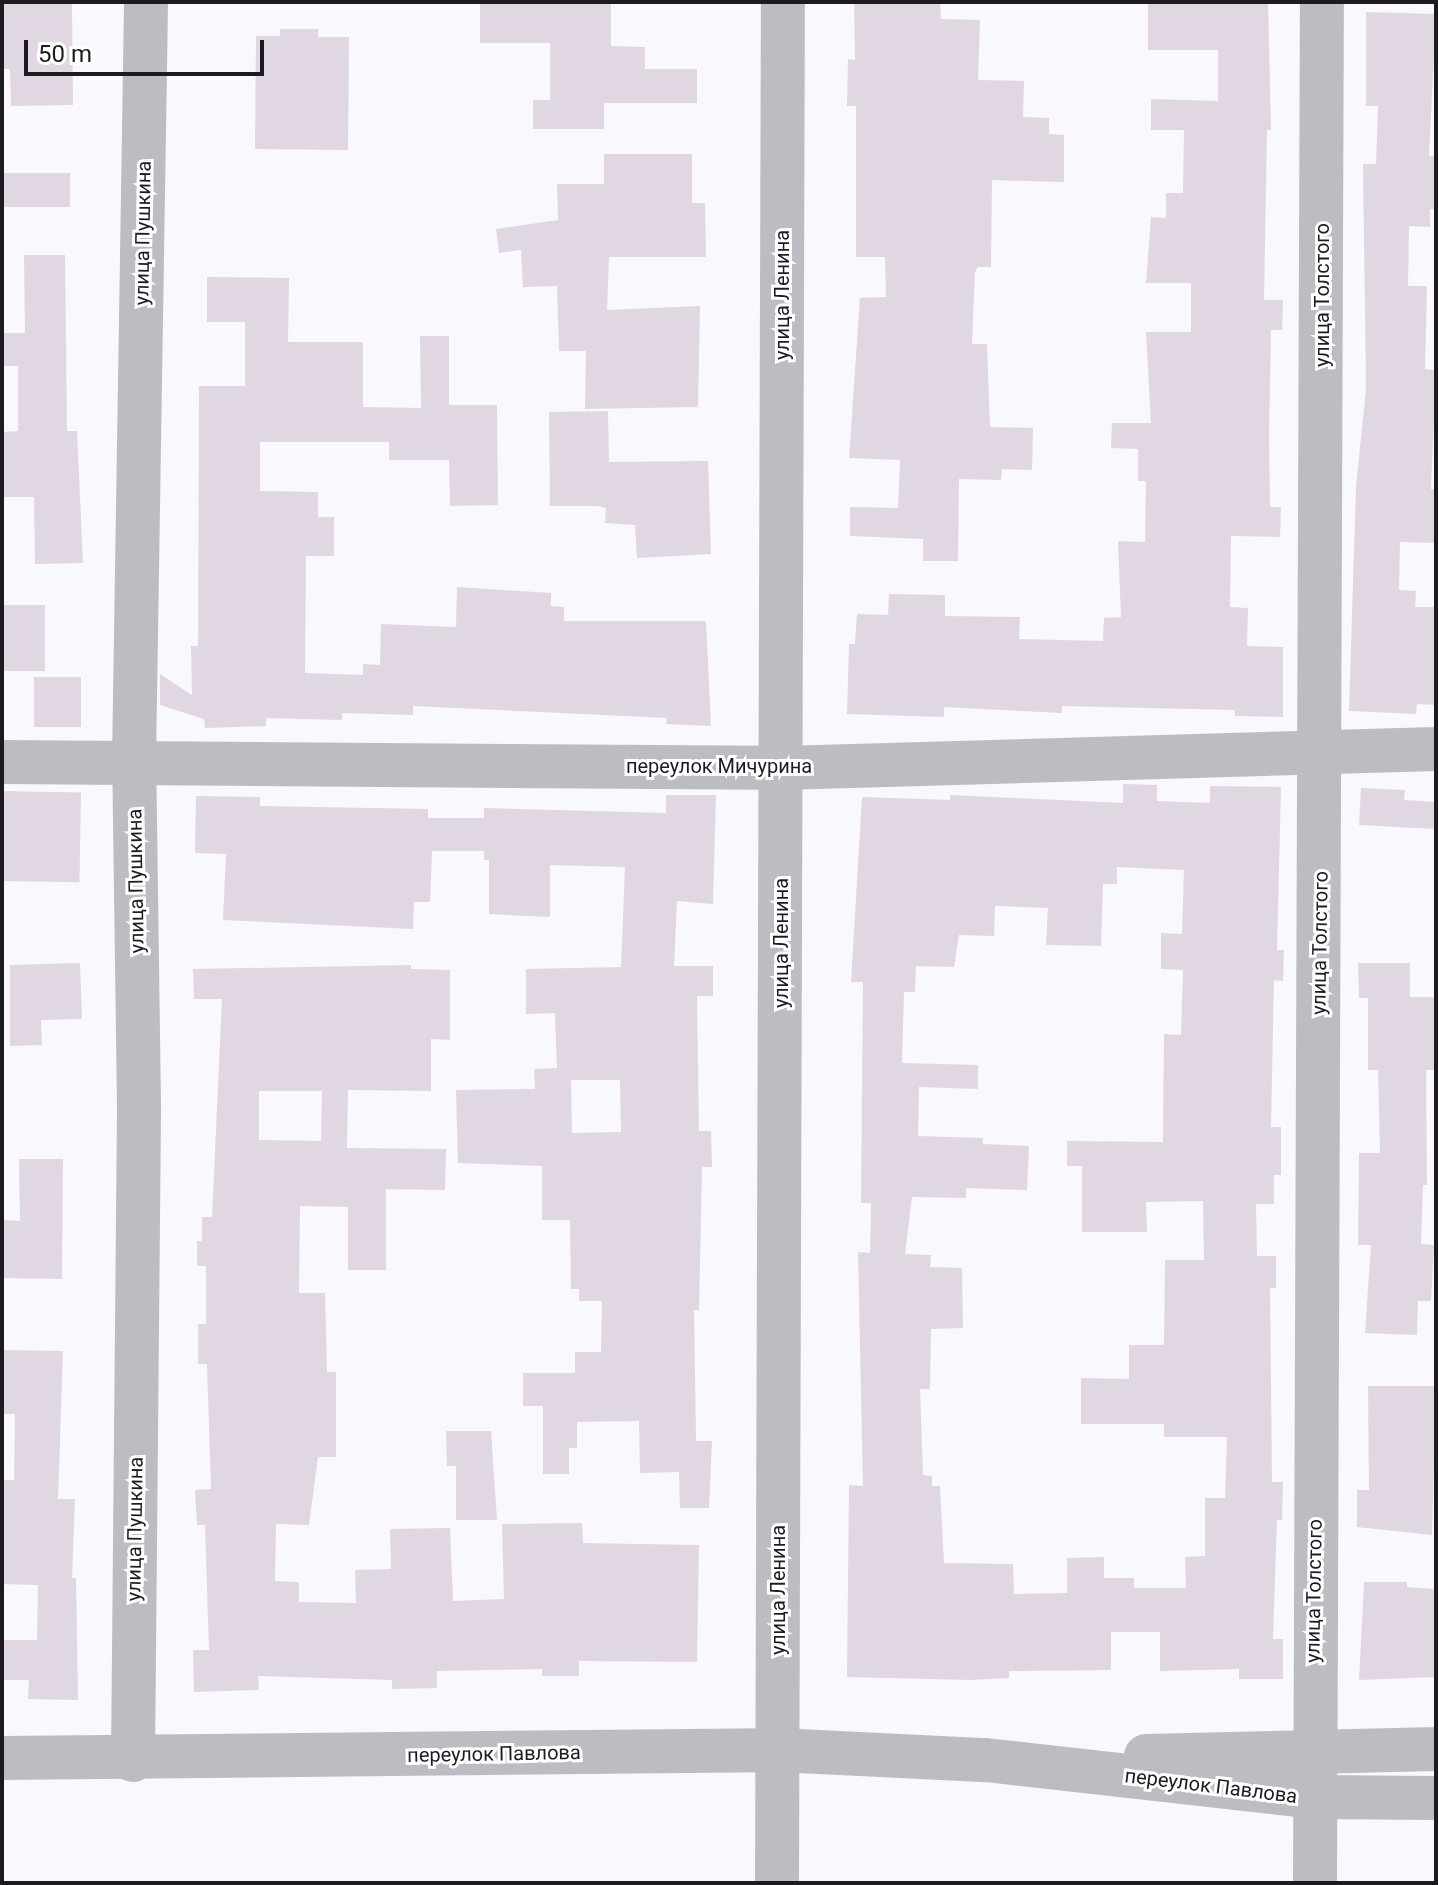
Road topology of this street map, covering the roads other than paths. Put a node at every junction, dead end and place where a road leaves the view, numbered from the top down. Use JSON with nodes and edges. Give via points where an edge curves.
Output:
{"nodes":[{"id":1,"x":146,"y":2,"type":"edge"},
{"id":2,"x":783,"y":2,"type":"edge"},
{"id":3,"x":1322,"y":2,"type":"edge"},
{"id":4,"x":1321,"y":749,"type":"junction"},
{"id":5,"x":1436,"y":749,"type":"edge"},
{"id":6,"x":134,"y":760,"type":"junction"},
{"id":7,"x":2,"y":762,"type":"edge"},
{"id":8,"x":782,"y":768,"type":"junction"},
{"id":9,"x":1436,"y":1749,"type":"edge"},
{"id":10,"x":778,"y":1750,"type":"junction"},
{"id":11,"x":1312,"y":1751,"type":"junction"},
{"id":12,"x":2,"y":1758,"type":"edge"},
{"id":13,"x":133,"y":1760,"type":"junction"},
{"id":14,"x":986,"y":1760,"type":"junction"},
{"id":15,"x":1314,"y":1797,"type":"junction"},
{"id":16,"x":1436,"y":1798,"type":"edge"},
{"id":17,"x":777,"y":1883,"type":"edge"},
{"id":18,"x":1315,"y":1883,"type":"edge"}],
"edges":[{"from":1,"to":6,"type":"street","name":"улица Пушкина"},
{"from":2,"to":8,"type":"street","name":"улица Ленина"},
{"from":3,"to":4,"type":"street","name":"улица Толстого"},
{"from":4,"to":5,"type":"street","name":"переулок Мичурина"},
{"from":4,"to":8,"type":"street","name":"переулок Мичурина"},
{"from":4,"to":11,"type":"street","name":"улица Толстого"},
{"from":6,"to":7,"type":"street","name":"переулок Мичурина"},
{"from":6,"to":8,"type":"street","name":"переулок Мичурина"},
{"from":6,"to":13,"type":"street","name":"улица Пушкина","via":[[139,1106]]},
{"from":8,"to":10,"type":"street","name":"улица Ленина"},
{"from":9,"to":11,"type":"street","name":"переулок Павлова"},
{"from":10,"to":13,"type":"street","name":"переулок Павлова"},
{"from":10,"to":14,"type":"street","name":"переулок Павлова"},
{"from":10,"to":17,"type":"street","name":"улица Ленина"},
{"from":11,"to":14,"type":"street","name":"переулок Павлова"},
{"from":11,"to":15,"type":"street","name":"улица Толстого"},
{"from":12,"to":13,"type":"street","name":"переулок Павлова"},
{"from":14,"to":15,"type":"street","name":"переулок Павлова"},
{"from":15,"to":16,"type":"street","name":"переулок Павлова"},
{"from":15,"to":18,"type":"street","name":"улица Толстого"}]}
